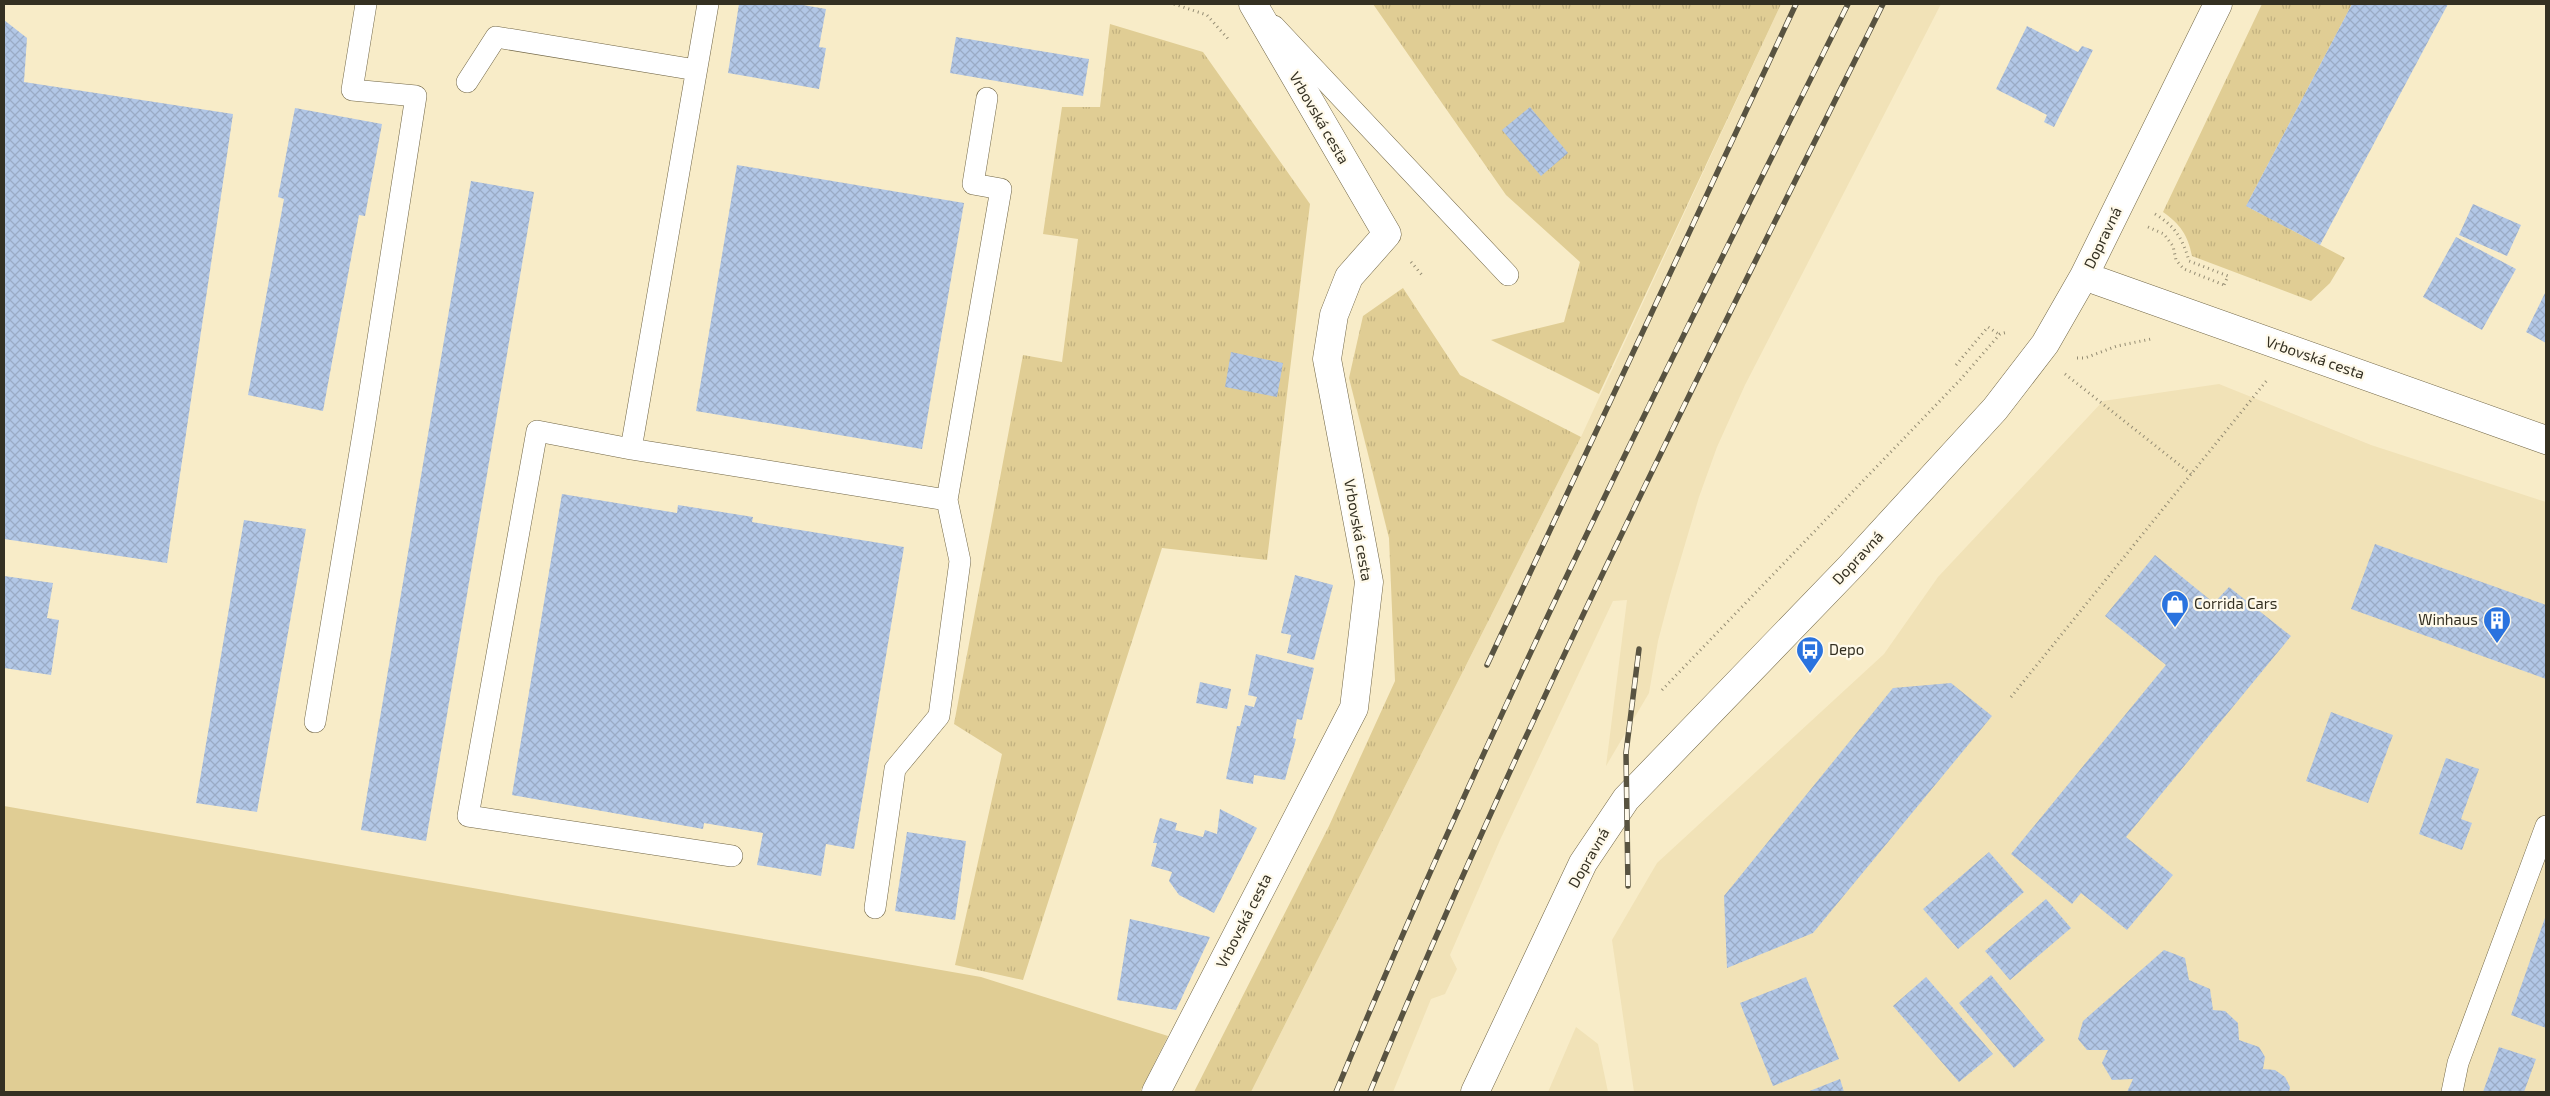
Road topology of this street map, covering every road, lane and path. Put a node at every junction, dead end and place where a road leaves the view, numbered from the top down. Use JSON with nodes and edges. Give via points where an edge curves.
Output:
{"nodes":[{"id":1,"x":366,"y":4,"type":"edge"},
{"id":2,"x":708,"y":4,"type":"edge"},
{"id":3,"x":1253,"y":4,"type":"edge"},
{"id":4,"x":2218,"y":4,"type":"edge"},
{"id":5,"x":696,"y":70,"type":"junction"},
{"id":6,"x":467,"y":82,"type":"dead end"},
{"id":7,"x":987,"y":98,"type":"dead end"},
{"id":8,"x":2116,"y":212,"type":"junction"},
{"id":9,"x":2155,"y":213,"type":"dead end"},
{"id":10,"x":1508,"y":275,"type":"dead end"},
{"id":11,"x":2084,"y":276,"type":"junction"},
{"id":12,"x":2228,"y":276,"type":"dead end"},
{"id":13,"x":2224,"y":285,"type":"dead end"},
{"id":14,"x":2000,"y":334,"type":"junction"},
{"id":15,"x":2005,"y":338,"type":"dead end"},
{"id":16,"x":2159,"y":339,"type":"dead end"},
{"id":17,"x":2045,"y":344,"type":"junction"},
{"id":18,"x":1956,"y":365,"type":"dead end"},
{"id":19,"x":2270,"y":377,"type":"dead end"},
{"id":20,"x":2075,"y":380,"type":"dead end"},
{"id":21,"x":2546,"y":440,"type":"edge"},
{"id":22,"x":631,"y":449,"type":"junction"},
{"id":23,"x":2191,"y":474,"type":"junction"},
{"id":24,"x":947,"y":500,"type":"junction"},
{"id":25,"x":1662,"y":690,"type":"dead end"},
{"id":26,"x":2011,"y":697,"type":"dead end"},
{"id":27,"x":315,"y":722,"type":"dead end"},
{"id":28,"x":2546,"y":826,"type":"edge"},
{"id":29,"x":732,"y":856,"type":"dead end"},
{"id":30,"x":876,"y":908,"type":"dead end"},
{"id":31,"x":1156,"y":1092,"type":"edge"},
{"id":32,"x":1475,"y":1092,"type":"edge"},
{"id":33,"x":2451,"y":1092,"type":"edge"}],
"edges":[{"from":1,"to":27,"type":"lane","via":[[352,90],[416,96]]},
{"from":2,"to":5,"type":"lane"},
{"from":3,"to":10,"type":"lane"},
{"from":3,"to":31,"type":"street","name":"Vrbovská cesta","via":[[1387,234],[1350,277],[1334,315],[1328,359],[1369,582],[1354,708]]},
{"from":4,"to":8,"type":"street","name":"Dopravná"},
{"from":5,"to":6,"type":"lane","via":[[496,38]]},
{"from":5,"to":22,"type":"lane"},
{"from":7,"to":24,"type":"lane","via":[[973,184],[1001,189]]},
{"from":8,"to":11,"type":"street","name":"Dopravná"},
{"from":8,"to":13,"type":"path","via":[[2164,234],[2174,246],[2176,260],[2184,269]]},
{"from":9,"to":12,"type":"path","via":[[2169,222],[2183,240],[2189,261]]},
{"from":11,"to":17,"type":"street","name":"Dopravná"},
{"from":11,"to":21,"type":"street","name":"Vrbovská cesta"},
{"from":14,"to":15,"type":"path"},
{"from":14,"to":17,"type":"path","via":[[2017,329]]},
{"from":14,"to":18,"type":"path","via":[[1988,327]]},
{"from":14,"to":25,"type":"path"},
{"from":16,"to":17,"type":"path","via":[[2117,346],[2085,358],[2074,358]]},
{"from":17,"to":32,"type":"street","name":"Dopravná","via":[[1995,409],[1626,799],[1583,864]]},
{"from":19,"to":23,"type":"path"},
{"from":20,"to":23,"type":"path"},
{"from":22,"to":24,"type":"lane"},
{"from":22,"to":29,"type":"lane","via":[[537,431],[468,816]]},
{"from":23,"to":26,"type":"path"},
{"from":24,"to":30,"type":"lane","via":[[960,561],[939,716],[895,769]]},
{"from":28,"to":33,"type":"lane","via":[[2458,1063]]}]}
